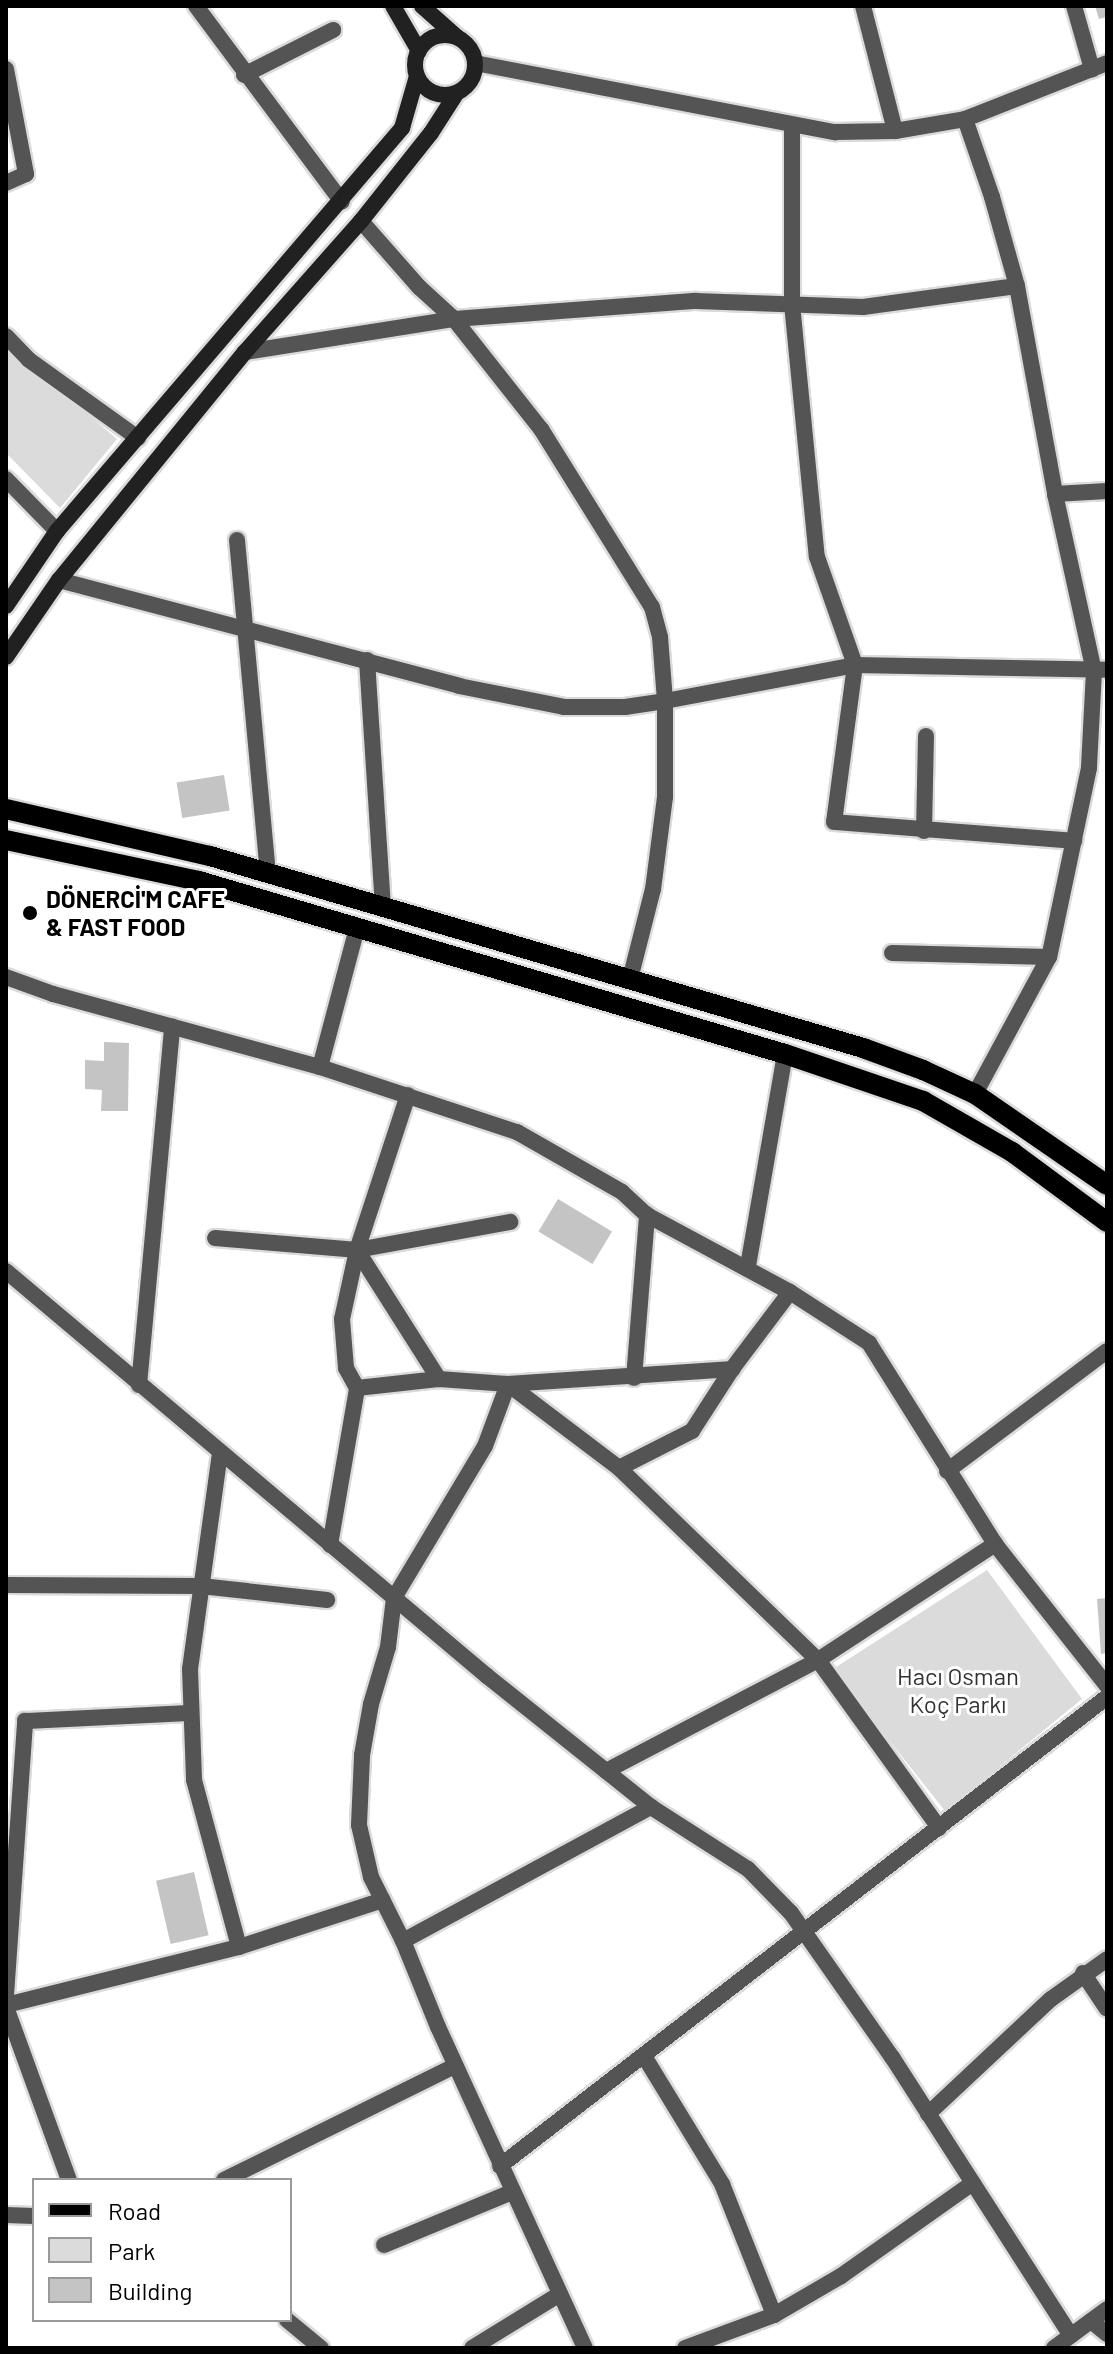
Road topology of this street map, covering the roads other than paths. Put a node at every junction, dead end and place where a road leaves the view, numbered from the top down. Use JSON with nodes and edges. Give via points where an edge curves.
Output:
{"nodes":[{"id":1,"x":196,"y":6,"type":"edge"},
{"id":2,"x":393,"y":6,"type":"edge"},
{"id":3,"x":422,"y":6,"type":"edge"},
{"id":4,"x":863,"y":6,"type":"edge"},
{"id":5,"x":1074,"y":6,"type":"edge"},
{"id":6,"x":333,"y":30,"type":"dead end"},
{"id":7,"x":458,"y":38,"type":"junction"},
{"id":8,"x":419,"y":51,"type":"junction"},
{"id":9,"x":475,"y":63,"type":"junction"},
{"id":10,"x":1100,"y":66,"type":"edge"},
{"id":11,"x":6,"y":69,"type":"edge"},
{"id":12,"x":244,"y":75,"type":"junction"},
{"id":13,"x":417,"y":76,"type":"junction"},
{"id":14,"x":456,"y":94,"type":"junction"},
{"id":15,"x":965,"y":119,"type":"junction"},
{"id":16,"x":792,"y":125,"type":"junction"},
{"id":17,"x":895,"y":131,"type":"junction"},
{"id":18,"x":6,"y":183,"type":"edge"},
{"id":19,"x":342,"y":202,"type":"junction"},
{"id":20,"x":361,"y":221,"type":"junction"},
{"id":21,"x":1017,"y":286,"type":"junction"},
{"id":22,"x":792,"y":304,"type":"junction"},
{"id":23,"x":454,"y":319,"type":"junction"},
{"id":24,"x":6,"y":336,"type":"edge"},
{"id":25,"x":245,"y":352,"type":"junction"},
{"id":26,"x":138,"y":438,"type":"junction"},
{"id":27,"x":6,"y":479,"type":"edge"},
{"id":28,"x":1107,"y":491,"type":"edge"},
{"id":29,"x":1055,"y":494,"type":"junction"},
{"id":30,"x":57,"y":531,"type":"junction"},
{"id":31,"x":237,"y":540,"type":"dead end"},
{"id":32,"x":59,"y":580,"type":"junction"},
{"id":33,"x":6,"y":606,"type":"edge"},
{"id":34,"x":247,"y":629,"type":"junction"},
{"id":35,"x":6,"y":657,"type":"edge"},
{"id":36,"x":367,"y":660,"type":"junction"},
{"id":37,"x":855,"y":665,"type":"junction"},
{"id":38,"x":1100,"y":670,"type":"edge"},
{"id":39,"x":665,"y":701,"type":"junction"},
{"id":40,"x":926,"y":736,"type":"dead end"},
{"id":41,"x":6,"y":809,"type":"edge"},
{"id":42,"x":924,"y":831,"type":"junction"},
{"id":43,"x":6,"y":840,"type":"edge"},
{"id":44,"x":1074,"y":841,"type":"junction"},
{"id":45,"x":268,"y":873,"type":"junction"},
{"id":46,"x":383,"y":906,"type":"junction"},
{"id":47,"x":357,"y":928,"type":"junction"},
{"id":48,"x":892,"y":953,"type":"dead end"},
{"id":49,"x":1049,"y":957,"type":"junction"},
{"id":50,"x":6,"y":977,"type":"edge"},
{"id":51,"x":630,"y":979,"type":"junction"},
{"id":52,"x":172,"y":1027,"type":"junction"},
{"id":53,"x":785,"y":1054,"type":"junction"},
{"id":54,"x":320,"y":1067,"type":"junction"},
{"id":55,"x":975,"y":1094,"type":"junction"},
{"id":56,"x":408,"y":1095,"type":"junction"},
{"id":57,"x":1107,"y":1185,"type":"edge"},
{"id":58,"x":647,"y":1215,"type":"junction"},
{"id":59,"x":510,"y":1222,"type":"dead end"},
{"id":60,"x":1107,"y":1222,"type":"edge"},
{"id":61,"x":215,"y":1238,"type":"dead end"},
{"id":62,"x":357,"y":1250,"type":"junction"},
{"id":63,"x":748,"y":1266,"type":"junction"},
{"id":64,"x":6,"y":1271,"type":"edge"},
{"id":65,"x":790,"y":1292,"type":"junction"},
{"id":66,"x":1107,"y":1351,"type":"edge"},
{"id":67,"x":732,"y":1369,"type":"junction"},
{"id":68,"x":634,"y":1378,"type":"junction"},
{"id":69,"x":439,"y":1379,"type":"junction"},
{"id":70,"x":508,"y":1384,"type":"junction"},
{"id":71,"x":139,"y":1385,"type":"junction"},
{"id":72,"x":357,"y":1388,"type":"junction"},
{"id":73,"x":220,"y":1453,"type":"junction"},
{"id":74,"x":619,"y":1468,"type":"junction"},
{"id":75,"x":947,"y":1471,"type":"junction"},
{"id":76,"x":995,"y":1544,"type":"junction"},
{"id":77,"x":330,"y":1545,"type":"junction"},
{"id":78,"x":6,"y":1585,"type":"edge"},
{"id":79,"x":201,"y":1586,"type":"junction"},
{"id":80,"x":394,"y":1598,"type":"junction"},
{"id":81,"x":327,"y":1600,"type":"dead end"},
{"id":82,"x":818,"y":1660,"type":"junction"},
{"id":83,"x":1107,"y":1686,"type":"edge"},
{"id":84,"x":1107,"y":1697,"type":"edge"},
{"id":85,"x":191,"y":1713,"type":"junction"},
{"id":86,"x":25,"y":1721,"type":"junction"},
{"id":87,"x":6,"y":1722,"type":"edge"},
{"id":88,"x":606,"y":1771,"type":"junction"},
{"id":89,"x":651,"y":1807,"type":"junction"},
{"id":90,"x":939,"y":1828,"type":"junction"},
{"id":91,"x":383,"y":1900,"type":"junction"},
{"id":92,"x":805,"y":1933,"type":"junction"},
{"id":93,"x":403,"y":1941,"type":"junction"},
{"id":94,"x":239,"y":1947,"type":"junction"},
{"id":95,"x":1107,"y":1959,"type":"edge"},
{"id":96,"x":1083,"y":1973,"type":"junction"},
{"id":97,"x":6,"y":1995,"type":"edge"},
{"id":98,"x":6,"y":2006,"type":"edge"},
{"id":99,"x":1107,"y":2009,"type":"edge"},
{"id":100,"x":644,"y":2056,"type":"junction"},
{"id":101,"x":455,"y":2066,"type":"junction"},
{"id":102,"x":928,"y":2114,"type":"junction"},
{"id":103,"x":500,"y":2166,"type":"junction"},
{"id":104,"x":68,"y":2178,"type":"edge"},
{"id":105,"x":228,"y":2178,"type":"edge"},
{"id":106,"x":973,"y":2183,"type":"junction"},
{"id":107,"x":512,"y":2192,"type":"junction"},
{"id":108,"x":6,"y":2215,"type":"edge"},
{"id":109,"x":32,"y":2216,"type":"edge"},
{"id":110,"x":384,"y":2245,"type":"dead end"},
{"id":111,"x":558,"y":2295,"type":"junction"},
{"id":112,"x":1107,"y":2309,"type":"edge"},
{"id":113,"x":774,"y":2315,"type":"junction"},
{"id":114,"x":1091,"y":2321,"type":"junction"},
{"id":115,"x":289,"y":2322,"type":"edge"},
{"id":116,"x":1107,"y":2334,"type":"edge"},
{"id":117,"x":1071,"y":2336,"type":"junction"},
{"id":118,"x":321,"y":2348,"type":"edge"},
{"id":119,"x":472,"y":2348,"type":"edge"},
{"id":120,"x":585,"y":2348,"type":"edge"},
{"id":121,"x":685,"y":2348,"type":"edge"},
{"id":122,"x":1054,"y":2348,"type":"edge"}],
"edges":[{"from":1,"to":12,"type":"street"},
{"from":2,"to":8,"type":"main road"},
{"from":3,"to":7,"type":"main road"},
{"from":4,"to":17,"type":"street"},
{"from":5,"to":10,"type":"street"},
{"from":6,"to":12,"type":"street"},
{"from":7,"to":8,"type":"main road","via":[[435,37]]},
{"from":7,"to":9,"type":"main road","via":[[470,48]]},
{"from":8,"to":13,"type":"main road"},
{"from":9,"to":14,"type":"main road","via":[[473,78]]},
{"from":9,"to":16,"type":"street"},
{"from":10,"to":15,"type":"street"},
{"from":11,"to":18,"type":"street","via":[[26,174]]},
{"from":12,"to":19,"type":"street"},
{"from":13,"to":14,"type":"main road","via":[[433,93]]},
{"from":13,"to":19,"type":"main road","via":[[402,128]]},
{"from":14,"to":20,"type":"main road"},
{"from":15,"to":17,"type":"street"},
{"from":15,"to":21,"type":"street"},
{"from":16,"to":17,"type":"street","via":[[835,132]]},
{"from":16,"to":22,"type":"street"},
{"from":19,"to":26,"type":"main road"},
{"from":20,"to":23,"type":"street"},
{"from":20,"to":25,"type":"main road"},
{"from":21,"to":22,"type":"street","via":[[863,307]]},
{"from":21,"to":29,"type":"street"},
{"from":22,"to":23,"type":"street","via":[[696,301]]},
{"from":22,"to":37,"type":"street","via":[[817,557]]},
{"from":23,"to":25,"type":"street"},
{"from":23,"to":39,"type":"street","via":[[541,429],[652,607]]},
{"from":24,"to":26,"type":"street","via":[[29,360]]},
{"from":25,"to":32,"type":"main road"},
{"from":26,"to":30,"type":"main road"},
{"from":27,"to":30,"type":"street"},
{"from":28,"to":29,"type":"street"},
{"from":29,"to":38,"type":"street"},
{"from":30,"to":33,"type":"main road"},
{"from":31,"to":34,"type":"street"},
{"from":32,"to":34,"type":"street"},
{"from":32,"to":35,"type":"main road"},
{"from":34,"to":36,"type":"street"},
{"from":34,"to":45,"type":"street"},
{"from":36,"to":39,"type":"street","via":[[564,707]]},
{"from":36,"to":46,"type":"street"},
{"from":37,"to":38,"type":"street"},
{"from":37,"to":39,"type":"street"},
{"from":37,"to":42,"type":"street","via":[[834,822]]},
{"from":38,"to":44,"type":"street"},
{"from":39,"to":51,"type":"street","via":[[665,797],[653,889]]},
{"from":40,"to":42,"type":"street"},
{"from":41,"to":45,"type":"main road"},
{"from":42,"to":44,"type":"street"},
{"from":43,"to":47,"type":"main road","via":[[199,881]]},
{"from":44,"to":49,"type":"street"},
{"from":45,"to":46,"type":"main road"},
{"from":46,"to":51,"type":"main road"},
{"from":47,"to":53,"type":"main road"},
{"from":47,"to":54,"type":"street"},
{"from":48,"to":49,"type":"street"},
{"from":49,"to":55,"type":"street"},
{"from":50,"to":52,"type":"street"},
{"from":51,"to":55,"type":"main road","via":[[863,1048]]},
{"from":52,"to":54,"type":"street"},
{"from":52,"to":71,"type":"street"},
{"from":53,"to":60,"type":"main road","via":[[923,1101],[965,1122]]},
{"from":53,"to":63,"type":"street"},
{"from":54,"to":56,"type":"street"},
{"from":55,"to":57,"type":"main road"},
{"from":56,"to":58,"type":"street","via":[[517,1132],[622,1192]]},
{"from":56,"to":62,"type":"street"},
{"from":58,"to":63,"type":"street"},
{"from":58,"to":68,"type":"street"},
{"from":59,"to":62,"type":"street"},
{"from":61,"to":62,"type":"street"},
{"from":62,"to":69,"type":"street"},
{"from":62,"to":72,"type":"street","via":[[342,1319],[346,1368]]},
{"from":63,"to":65,"type":"street"},
{"from":64,"to":71,"type":"street"},
{"from":65,"to":67,"type":"street"},
{"from":65,"to":75,"type":"street","via":[[869,1343]]},
{"from":66,"to":75,"type":"street"},
{"from":67,"to":68,"type":"street"},
{"from":67,"to":74,"type":"street","via":[[692,1431]]},
{"from":68,"to":70,"type":"street"},
{"from":69,"to":70,"type":"street"},
{"from":69,"to":72,"type":"street"},
{"from":70,"to":74,"type":"street"},
{"from":70,"to":80,"type":"street","via":[[485,1446]]},
{"from":71,"to":73,"type":"street"},
{"from":72,"to":77,"type":"street"},
{"from":73,"to":77,"type":"street"},
{"from":73,"to":79,"type":"street"},
{"from":74,"to":82,"type":"street"},
{"from":75,"to":76,"type":"street"},
{"from":76,"to":82,"type":"street"},
{"from":76,"to":83,"type":"street"},
{"from":77,"to":80,"type":"street"},
{"from":78,"to":79,"type":"street"},
{"from":79,"to":81,"type":"street"},
{"from":79,"to":85,"type":"street","via":[[190,1669]]},
{"from":80,"to":88,"type":"street"},
{"from":80,"to":91,"type":"street","via":[[388,1647],[366,1729],[359,1825],[371,1877]]},
{"from":82,"to":88,"type":"street"},
{"from":82,"to":90,"type":"street"},
{"from":84,"to":90,"type":"street"},
{"from":85,"to":86,"type":"street"},
{"from":85,"to":94,"type":"street","via":[[194,1780]]},
{"from":86,"to":87,"type":"street"},
{"from":86,"to":97,"type":"street"},
{"from":88,"to":89,"type":"street"},
{"from":89,"to":92,"type":"street","via":[[748,1869]]},
{"from":89,"to":93,"type":"street"},
{"from":90,"to":92,"type":"street"},
{"from":91,"to":93,"type":"street"},
{"from":91,"to":94,"type":"street"},
{"from":92,"to":100,"type":"street"},
{"from":92,"to":102,"type":"street"},
{"from":93,"to":101,"type":"street"},
{"from":94,"to":98,"type":"street"},
{"from":95,"to":96,"type":"street"},
{"from":96,"to":99,"type":"street"},
{"from":96,"to":102,"type":"street"},
{"from":98,"to":104,"type":"street"},
{"from":100,"to":103,"type":"street"},
{"from":100,"to":113,"type":"street","via":[[722,2184]]},
{"from":101,"to":103,"type":"street"},
{"from":101,"to":105,"type":"street"},
{"from":102,"to":106,"type":"street"},
{"from":103,"to":107,"type":"street"},
{"from":106,"to":113,"type":"street","via":[[841,2276]]},
{"from":106,"to":117,"type":"street"},
{"from":107,"to":110,"type":"street"},
{"from":107,"to":111,"type":"street"},
{"from":108,"to":109,"type":"street"},
{"from":111,"to":119,"type":"street"},
{"from":111,"to":120,"type":"street"},
{"from":112,"to":114,"type":"street"},
{"from":113,"to":121,"type":"street"},
{"from":114,"to":116,"type":"street"},
{"from":114,"to":117,"type":"street"},
{"from":115,"to":118,"type":"street"},
{"from":117,"to":122,"type":"street"}]}
